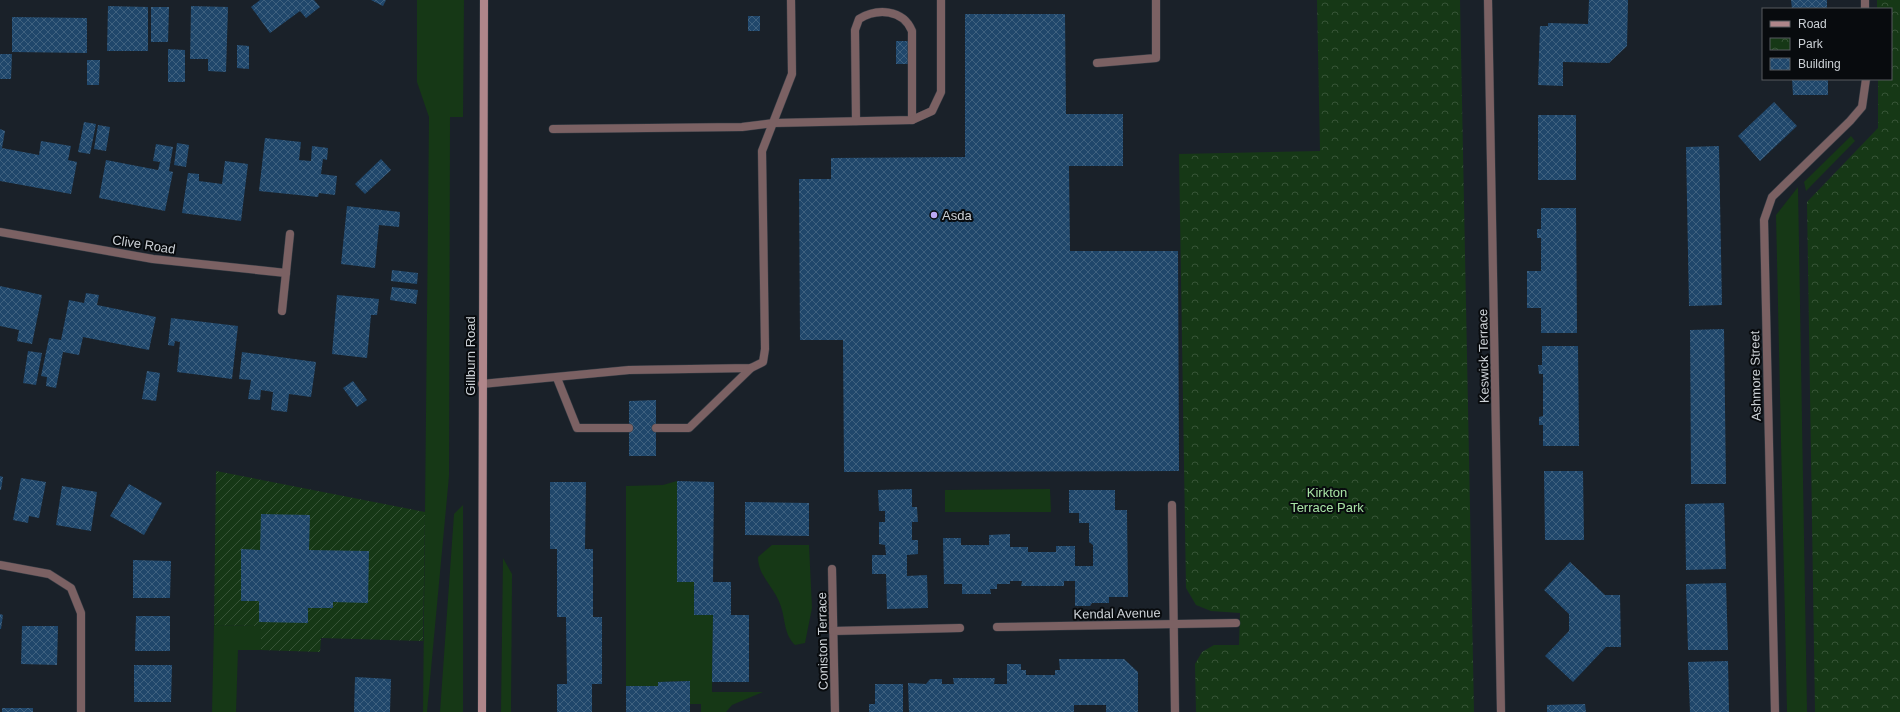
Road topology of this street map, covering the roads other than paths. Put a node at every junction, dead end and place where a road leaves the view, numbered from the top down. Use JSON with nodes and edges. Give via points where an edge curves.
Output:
{"nodes":[{"id":1,"x":484,"y":0,"type":"edge"},
{"id":2,"x":791,"y":0,"type":"edge"},
{"id":3,"x":941,"y":0,"type":"edge"},
{"id":4,"x":1156,"y":0,"type":"edge"},
{"id":5,"x":1488,"y":0,"type":"edge"},
{"id":6,"x":1096,"y":64,"type":"dead end"},
{"id":7,"x":1866,"y":80,"type":"edge"},
{"id":8,"x":912,"y":120,"type":"junction"},
{"id":9,"x":856,"y":121,"type":"junction"},
{"id":10,"x":774,"y":123,"type":"junction"},
{"id":11,"x":553,"y":129,"type":"dead end"},
{"id":12,"x":0,"y":232,"type":"edge"},
{"id":13,"x":290,"y":234,"type":"dead end"},
{"id":14,"x":286,"y":273,"type":"junction"},
{"id":15,"x":282,"y":311,"type":"dead end"},
{"id":16,"x":751,"y":368,"type":"junction"},
{"id":17,"x":557,"y":378,"type":"junction"},
{"id":18,"x":482,"y":384,"type":"junction"},
{"id":19,"x":629,"y":428,"type":"dead end"},
{"id":20,"x":656,"y":428,"type":"dead end"},
{"id":21,"x":1172,"y":505,"type":"dead end"},
{"id":22,"x":0,"y":565,"type":"edge"},
{"id":23,"x":832,"y":569,"type":"dead end"},
{"id":24,"x":1236,"y":623,"type":"dead end"},
{"id":25,"x":1173,"y":624,"type":"junction"},
{"id":26,"x":998,"y":627,"type":"dead end"},
{"id":27,"x":960,"y":628,"type":"dead end"},
{"id":28,"x":833,"y":631,"type":"junction"},
{"id":29,"x":82,"y":712,"type":"edge"},
{"id":30,"x":482,"y":712,"type":"edge"},
{"id":31,"x":835,"y":712,"type":"edge"},
{"id":32,"x":1175,"y":712,"type":"edge"},
{"id":33,"x":1502,"y":712,"type":"edge"},
{"id":34,"x":1775,"y":712,"type":"edge"}],
"edges":[{"from":1,"to":18,"type":"street","name":"Gillburn Road"},
{"from":2,"to":10,"type":"street","via":[[792,74]]},
{"from":3,"to":8,"type":"street","via":[[941,92],[932,111]]},
{"from":4,"to":6,"type":"street","via":[[1156,58]]},
{"from":5,"to":33,"type":"street","name":"Keswick Terrace"},
{"from":7,"to":34,"type":"street","name":"Ashmore Street","via":[[1862,107],[1772,197],[1764,220]]},
{"from":8,"to":9,"type":"street"},
{"from":8,"to":9,"type":"street","via":[[912,31],[902,16],[894,13],[868,13],[859,19],[855,30]]},
{"from":9,"to":10,"type":"street"},
{"from":10,"to":11,"type":"street","via":[[742,127]]},
{"from":10,"to":16,"type":"street","via":[[762,151],[765,349],[763,362]]},
{"from":12,"to":14,"type":"street","name":"Clive Road","via":[[153,259]]},
{"from":13,"to":14,"type":"street"},
{"from":14,"to":15,"type":"street"},
{"from":16,"to":17,"type":"street","via":[[629,370]]},
{"from":16,"to":20,"type":"street","via":[[689,428]]},
{"from":17,"to":18,"type":"street"},
{"from":17,"to":19,"type":"street","via":[[577,428]]},
{"from":18,"to":30,"type":"street","name":"Gillburn Road"},
{"from":21,"to":25,"type":"street"},
{"from":22,"to":29,"type":"street","via":[[49,574],[71,588],[81,612]]},
{"from":23,"to":28,"type":"street","name":"Coniston Terrace"},
{"from":24,"to":25,"type":"street","name":"Kendal Avenue"},
{"from":25,"to":26,"type":"street","name":"Kendal Avenue"},
{"from":25,"to":32,"type":"street"},
{"from":27,"to":28,"type":"street"},
{"from":28,"to":31,"type":"street","name":"Coniston Terrace"}]}
